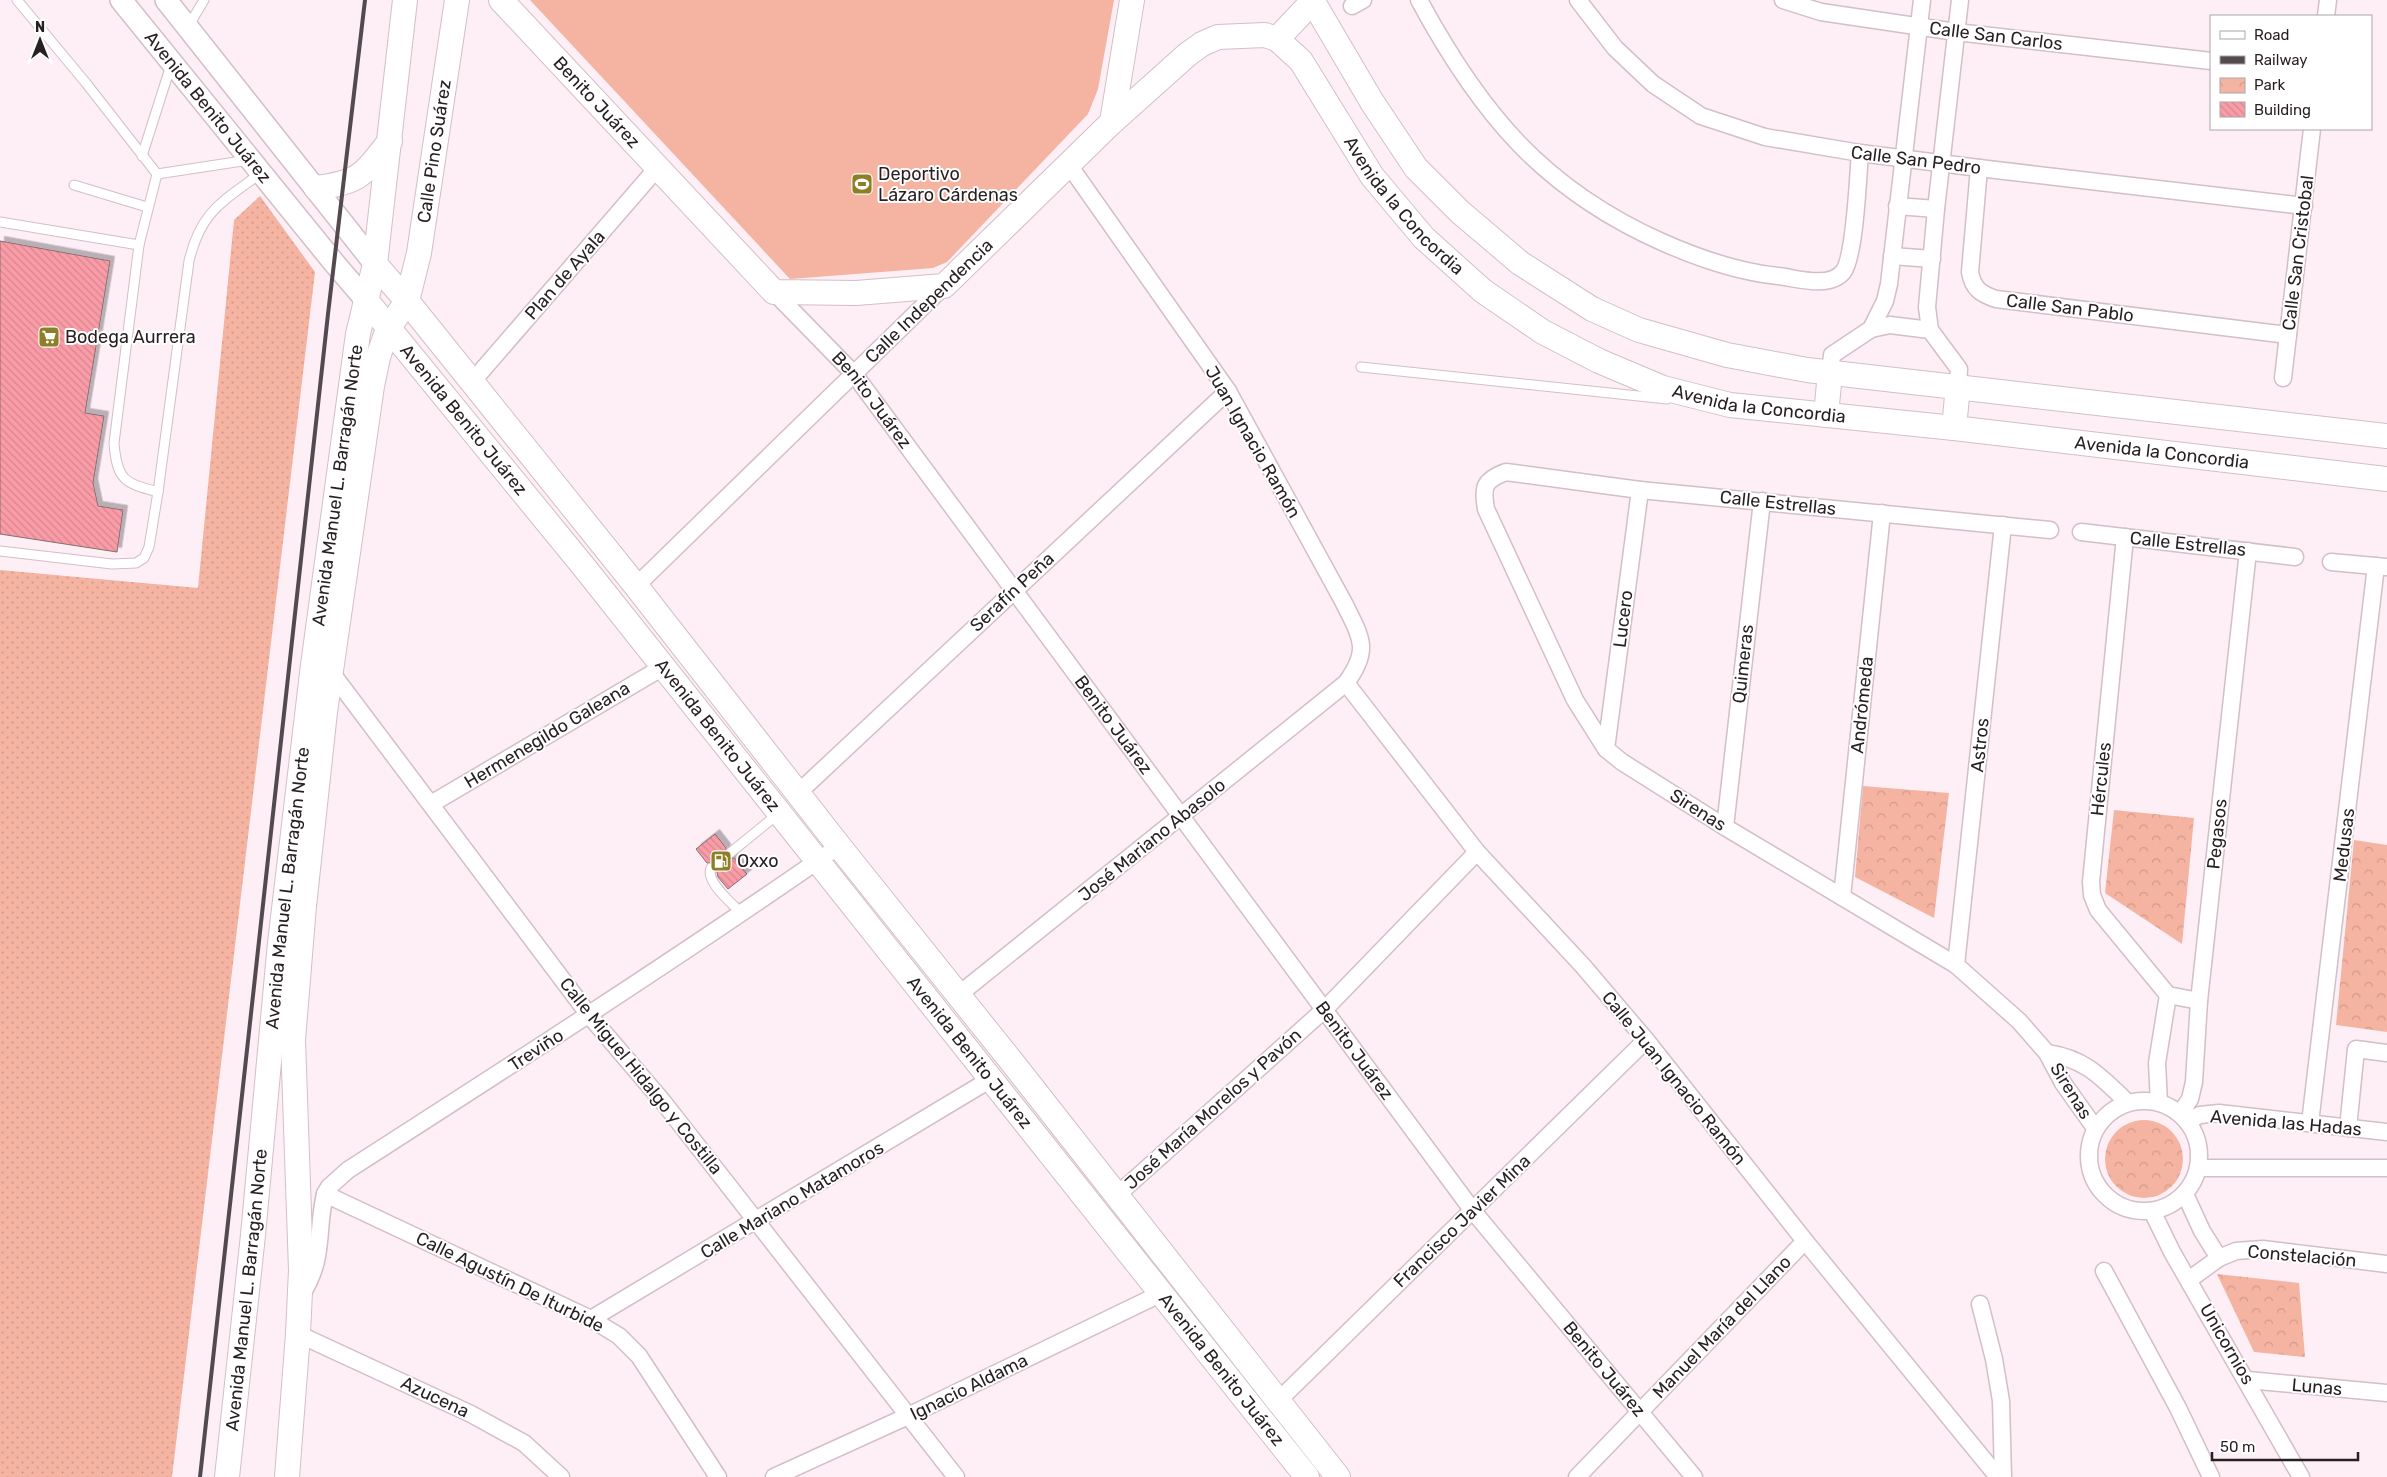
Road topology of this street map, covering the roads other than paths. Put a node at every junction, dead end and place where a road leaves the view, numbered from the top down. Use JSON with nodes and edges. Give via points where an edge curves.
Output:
{"nodes":[{"id":1,"x":17,"y":0,"type":"edge"},
{"id":2,"x":121,"y":0,"type":"edge"},
{"id":3,"x":166,"y":0,"type":"edge"},
{"id":4,"x":204,"y":0,"type":"edge"},
{"id":5,"x":405,"y":0,"type":"edge"},
{"id":6,"x":457,"y":0,"type":"edge"},
{"id":7,"x":500,"y":0,"type":"edge"},
{"id":8,"x":1132,"y":0,"type":"edge"},
{"id":9,"x":1419,"y":0,"type":"edge"},
{"id":10,"x":1578,"y":0,"type":"edge"},
{"id":11,"x":1783,"y":0,"type":"edge"},
{"id":12,"x":1922,"y":0,"type":"edge"},
{"id":13,"x":1960,"y":0,"type":"edge"},
{"id":14,"x":2328,"y":0,"type":"edge"},
{"id":15,"x":1312,"y":1,"type":"edge"},
{"id":16,"x":2326,"y":15,"type":"edge"},
{"id":17,"x":1918,"y":26,"type":"junction"},
{"id":18,"x":188,"y":27,"type":"junction"},
{"id":19,"x":1956,"y":32,"type":"junction"},
{"id":20,"x":1278,"y":39,"type":"junction"},
{"id":21,"x":2210,"y":61,"type":"edge"},
{"id":22,"x":172,"y":62,"type":"junction"},
{"id":23,"x":1112,"y":122,"type":"junction"},
{"id":24,"x":2312,"y":130,"type":"edge"},
{"id":25,"x":390,"y":141,"type":"junction"},
{"id":26,"x":1860,"y":153,"type":"junction"},
{"id":27,"x":142,"y":156,"type":"junction"},
{"id":28,"x":1902,"y":158,"type":"junction"},
{"id":29,"x":1942,"y":163,"type":"junction"},
{"id":30,"x":1069,"y":165,"type":"junction"},
{"id":31,"x":256,"y":166,"type":"junction"},
{"id":32,"x":658,"y":167,"type":"junction"},
{"id":33,"x":1979,"y":168,"type":"junction"},
{"id":34,"x":156,"y":174,"type":"junction"},
{"id":35,"x":74,"y":185,"type":"dead end"},
{"id":36,"x":316,"y":188,"type":"junction"},
{"id":37,"x":1897,"y":206,"type":"junction"},
{"id":38,"x":2304,"y":206,"type":"junction"},
{"id":39,"x":147,"y":208,"type":"junction"},
{"id":40,"x":1936,"y":209,"type":"junction"},
{"id":41,"x":0,"y":222,"type":"edge"},
{"id":42,"x":139,"y":245,"type":"junction"},
{"id":43,"x":1892,"y":256,"type":"junction"},
{"id":44,"x":1932,"y":259,"type":"junction"},
{"id":45,"x":375,"y":264,"type":"junction"},
{"id":46,"x":944,"y":286,"type":"junction"},
{"id":47,"x":774,"y":292,"type":"junction"},
{"id":48,"x":366,"y":299,"type":"junction"},
{"id":49,"x":407,"y":301,"type":"junction"},
{"id":50,"x":388,"y":328,"type":"junction"},
{"id":51,"x":1871,"y":328,"type":"junction"},
{"id":52,"x":1930,"y":330,"type":"junction"},
{"id":53,"x":2288,"y":335,"type":"junction"},
{"id":54,"x":1361,"y":367,"type":"dead end"},
{"id":55,"x":1830,"y":373,"type":"junction"},
{"id":56,"x":854,"y":374,"type":"junction"},
{"id":57,"x":2283,"y":378,"type":"dead end"},
{"id":58,"x":472,"y":382,"type":"junction"},
{"id":59,"x":1958,"y":386,"type":"junction"},
{"id":60,"x":1228,"y":391,"type":"junction"},
{"id":61,"x":1730,"y":406,"type":"junction"},
{"id":62,"x":1826,"y":415,"type":"junction"},
{"id":63,"x":1954,"y":428,"type":"junction"},
{"id":64,"x":2387,"y":436,"type":"edge"},
{"id":65,"x":1506,"y":472,"type":"joint"},
{"id":66,"x":2387,"y":479,"type":"edge"},
{"id":67,"x":1640,"y":490,"type":"junction"},
{"id":68,"x":158,"y":492,"type":"junction"},
{"id":69,"x":1762,"y":501,"type":"junction"},
{"id":70,"x":1882,"y":513,"type":"junction"},
{"id":71,"x":2003,"y":525,"type":"junction"},
{"id":72,"x":2050,"y":530,"type":"dead end"},
{"id":73,"x":2081,"y":532,"type":"dead end"},
{"id":74,"x":2125,"y":537,"type":"junction"},
{"id":75,"x":0,"y":551,"type":"edge"},
{"id":76,"x":2248,"y":551,"type":"junction"},
{"id":77,"x":2295,"y":557,"type":"dead end"},
{"id":78,"x":2331,"y":562,"type":"dead end"},
{"id":79,"x":2382,"y":567,"type":"edge"},
{"id":80,"x":636,"y":586,"type":"junction"},
{"id":81,"x":1015,"y":590,"type":"junction"},
{"id":82,"x":663,"y":667,"type":"junction"},
{"id":83,"x":331,"y":672,"type":"junction"},
{"id":84,"x":1346,"y":683,"type":"junction"},
{"id":85,"x":1606,"y":748,"type":"junction"},
{"id":86,"x":798,"y":793,"type":"junction"},
{"id":87,"x":431,"y":804,"type":"junction"},
{"id":88,"x":778,"y":813,"type":"junction"},
{"id":89,"x":1180,"y":818,"type":"junction"},
{"id":90,"x":1725,"y":827,"type":"junction"},
{"id":91,"x":838,"y":846,"type":"junction"},
{"id":92,"x":1477,"y":852,"type":"junction"},
{"id":93,"x":730,"y":853,"type":"dead end"},
{"id":94,"x":816,"y":862,"type":"junction"},
{"id":95,"x":711,"y":868,"type":"dead end"},
{"id":96,"x":1842,"y":897,"type":"junction"},
{"id":97,"x":742,"y":914,"type":"junction"},
{"id":98,"x":1956,"y":965,"type":"junction"},
{"id":99,"x":957,"y":996,"type":"junction"},
{"id":100,"x":2168,"y":996,"type":"junction"},
{"id":101,"x":2199,"y":1001,"type":"junction"},
{"id":102,"x":1325,"y":1009,"type":"junction"},
{"id":103,"x":589,"y":1015,"type":"junction"},
{"id":104,"x":1646,"y":1040,"type":"junction"},
{"id":105,"x":2047,"y":1053,"type":"junction"},
{"id":106,"x":2387,"y":1053,"type":"edge"},
{"id":107,"x":991,"y":1079,"type":"junction"},
{"id":108,"x":2128,"y":1103,"type":"junction"},
{"id":109,"x":2159,"y":1103,"type":"junction"},
{"id":110,"x":2183,"y":1117,"type":"junction"},
{"id":111,"x":2310,"y":1123,"type":"junction"},
{"id":112,"x":2095,"y":1128,"type":"junction"},
{"id":113,"x":2348,"y":1128,"type":"junction"},
{"id":114,"x":2387,"y":1132,"type":"edge"},
{"id":115,"x":2198,"y":1168,"type":"junction"},
{"id":116,"x":2387,"y":1168,"type":"edge"},
{"id":117,"x":325,"y":1194,"type":"junction"},
{"id":118,"x":2185,"y":1194,"type":"junction"},
{"id":119,"x":1116,"y":1196,"type":"junction"},
{"id":120,"x":1473,"y":1211,"type":"junction"},
{"id":121,"x":2152,"y":1211,"type":"junction"},
{"id":122,"x":756,"y":1222,"type":"junction"},
{"id":123,"x":1805,"y":1242,"type":"junction"},
{"id":124,"x":2219,"y":1258,"type":"junction"},
{"id":125,"x":2387,"y":1264,"type":"edge"},
{"id":126,"x":2104,"y":1271,"type":"dead end"},
{"id":127,"x":2190,"y":1280,"type":"junction"},
{"id":128,"x":1162,"y":1293,"type":"junction"},
{"id":129,"x":300,"y":1297,"type":"junction"},
{"id":130,"x":1980,"y":1304,"type":"dead end"},
{"id":131,"x":591,"y":1319,"type":"junction"},
{"id":132,"x":298,"y":1334,"type":"junction"},
{"id":133,"x":2248,"y":1380,"type":"junction"},
{"id":134,"x":2387,"y":1393,"type":"edge"},
{"id":135,"x":1278,"y":1401,"type":"junction"},
{"id":136,"x":1640,"y":1412,"type":"junction"},
{"id":137,"x":908,"y":1416,"type":"junction"},
{"id":138,"x":289,"y":1476,"type":"edge"},
{"id":139,"x":227,"y":1477,"type":"edge"},
{"id":140,"x":560,"y":1477,"type":"edge"},
{"id":141,"x":718,"y":1477,"type":"edge"},
{"id":142,"x":774,"y":1477,"type":"edge"},
{"id":143,"x":956,"y":1477,"type":"edge"},
{"id":144,"x":1307,"y":1477,"type":"edge"},
{"id":145,"x":1338,"y":1477,"type":"edge"},
{"id":146,"x":1577,"y":1477,"type":"edge"},
{"id":147,"x":1694,"y":1477,"type":"edge"},
{"id":148,"x":1998,"y":1477,"type":"edge"},
{"id":149,"x":2003,"y":1477,"type":"edge"},
{"id":150,"x":2211,"y":1477,"type":"edge"},
{"id":151,"x":2301,"y":1477,"type":"edge"}],
"edges":[{"from":1,"to":27,"type":"lane","via":[[86,82]]},
{"from":2,"to":22,"type":"street","name":"Avenida Benito Juárez"},
{"from":3,"to":18,"type":"street","name":"Avenida Benito Juárez"},
{"from":4,"to":18,"type":"lane"},
{"from":5,"to":25,"type":"main road"},
{"from":6,"to":49,"type":"main road","name":"Calle Pino Suárez","via":[[426,208]]},
{"from":7,"to":32,"type":"main road","name":"Benito Juárez"},
{"from":8,"to":23,"type":"main road"},
{"from":9,"to":26,"type":"street","via":[[1446,49],[1487,109],[1526,152],[1564,186],[1622,225],[1696,258],[1768,275],[1819,281],[1835,278],[1843,272],[1850,253]]},
{"from":10,"to":26,"type":"street","name":"Calle San Pedro","via":[[1615,48],[1653,84],[1701,116],[1765,137]]},
{"from":11,"to":17,"type":"street","name":"Calle San Carlos","via":[[1821,12]]},
{"from":12,"to":17,"type":"street"},
{"from":13,"to":19,"type":"street"},
{"from":14,"to":16,"type":"street"},
{"from":15,"to":20,"type":"main road"},
{"from":15,"to":55,"type":"main road","name":"Avenida la Concordia","via":[[1416,168],[1460,212],[1520,263],[1592,309],[1639,330],[1727,356]]},
{"from":17,"to":19,"type":"street","name":"Calle San Carlos"},
{"from":17,"to":28,"type":"street"},
{"from":18,"to":36,"type":"street","name":"Avenida Benito Juárez"},
{"from":19,"to":21,"type":"street","name":"Calle San Carlos"},
{"from":19,"to":29,"type":"street"},
{"from":20,"to":23,"type":"main road","name":"Calle Independencia","via":[[1265,35],[1234,35],[1202,44]]},
{"from":20,"to":61,"type":"main road","name":"Avenida la Concordia","via":[[1301,61],[1372,176],[1424,238],[1483,291],[1543,332],[1599,361],[1663,388]]},
{"from":22,"to":27,"type":"lane"},
{"from":22,"to":31,"type":"street","name":"Avenida Benito Juárez"},
{"from":23,"to":30,"type":"main road","name":"Calle Independencia"},
{"from":24,"to":38,"type":"street","name":"Calle San Cristobal"},
{"from":25,"to":36,"type":"main road","via":[[357,179]]},
{"from":25,"to":45,"type":"main road"},
{"from":26,"to":28,"type":"street","name":"Calle San Pedro"},
{"from":27,"to":34,"type":"lane"},
{"from":28,"to":29,"type":"street","name":"Calle San Pedro"},
{"from":28,"to":37,"type":"street"},
{"from":29,"to":33,"type":"street","name":"Calle San Pedro"},
{"from":29,"to":40,"type":"street"},
{"from":30,"to":46,"type":"main road","name":"Calle Independencia"},
{"from":30,"to":60,"type":"street","name":"Juan Ignacio Ramón"},
{"from":31,"to":34,"type":"lane"},
{"from":31,"to":48,"type":"street","name":"Avenida Benito Juárez"},
{"from":31,"to":68,"type":"lane","via":[[203,221],[194,237]]},
{"from":32,"to":47,"type":"main road","name":"Benito Juárez"},
{"from":32,"to":58,"type":"street","name":"Plan de Ayala"},
{"from":33,"to":38,"type":"street","name":"Calle San Pedro"},
{"from":33,"to":53,"type":"street","name":"Calle San Pablo","via":[[1970,272],[1972,283],[1982,295]]},
{"from":34,"to":39,"type":"lane"},
{"from":35,"to":39,"type":"lane"},
{"from":36,"to":45,"type":"street","name":"Avenida Benito Juárez"},
{"from":37,"to":40,"type":"street"},
{"from":37,"to":43,"type":"street"},
{"from":38,"to":53,"type":"street","name":"Calle San Cristobal"},
{"from":39,"to":42,"type":"lane"},
{"from":40,"to":44,"type":"street"},
{"from":41,"to":42,"type":"lane"},
{"from":42,"to":68,"type":"lane","via":[[116,414],[115,452],[120,471],[130,484]]},
{"from":43,"to":44,"type":"street"},
{"from":43,"to":51,"type":"street","via":[[1885,301]]},
{"from":44,"to":52,"type":"street","via":[[1928,307]]},
{"from":45,"to":48,"type":"main road","name":"Avenida Manuel L. Barragán Norte"},
{"from":45,"to":49,"type":"main road","name":"Avenida Benito Juárez"},
{"from":46,"to":47,"type":"main road","via":[[856,293]]},
{"from":46,"to":56,"type":"street","name":"Calle Independencia"},
{"from":47,"to":56,"type":"street","name":"Benito Juárez"},
{"from":48,"to":50,"type":"main road","name":"Avenida Benito Juárez"},
{"from":48,"to":139,"type":"main road","name":"Avenida Manuel L. Barragán Norte","via":[[358,334],[323,588],[281,933]]},
{"from":49,"to":50,"type":"main road","name":"Avenida Manuel L. Barragán Norte"},
{"from":49,"to":58,"type":"main road","name":"Avenida Benito Juárez"},
{"from":50,"to":82,"type":"main road","name":"Avenida Benito Juárez"},
{"from":50,"to":83,"type":"main road","name":"Avenida Manuel L. Barragán Norte","via":[[372,386]]},
{"from":51,"to":52,"type":"street","via":[[1890,325]]},
{"from":51,"to":55,"type":"street","via":[[1832,355]]},
{"from":52,"to":59,"type":"street","via":[[1959,369]]},
{"from":53,"to":57,"type":"street","name":"Calle San Cristobal"},
{"from":54,"to":61,"type":"lane"},
{"from":55,"to":59,"type":"main road","name":"Avenida la Concordia"},
{"from":55,"to":62,"type":"main road"},
{"from":56,"to":80,"type":"street","name":"Calle Independencia"},
{"from":56,"to":81,"type":"street","name":"Benito Juárez"},
{"from":58,"to":80,"type":"main road","name":"Avenida Benito Juárez"},
{"from":59,"to":63,"type":"main road"},
{"from":59,"to":64,"type":"main road","name":"Avenida la Concordia"},
{"from":60,"to":81,"type":"street","name":"Serafín Peña"},
{"from":60,"to":84,"type":"street","name":"Juan Ignacio Ramón","via":[[1360,636],[1362,649],[1358,666]]},
{"from":61,"to":62,"type":"main road","name":"Avenida la Concordia"},
{"from":62,"to":63,"type":"main road","name":"Avenida la Concordia"},
{"from":63,"to":66,"type":"main road","name":"Avenida la Concordia"},
{"from":65,"to":67,"type":"street","name":"Calle Estrellas"},
{"from":65,"to":85,"type":"street","name":"Sirenas","via":[[1486,485],[1486,509],[1575,700]]},
{"from":67,"to":69,"type":"street","name":"Calle Estrellas"},
{"from":67,"to":85,"type":"street","name":"Lucero"},
{"from":68,"to":75,"type":"lane","via":[[149,547],[144,558],[136,563],[112,564]]},
{"from":69,"to":70,"type":"street","name":"Calle Estrellas"},
{"from":69,"to":90,"type":"street","name":"Quimeras"},
{"from":70,"to":71,"type":"street","name":"Calle Estrellas"},
{"from":70,"to":96,"type":"street","name":"Andrómeda"},
{"from":71,"to":72,"type":"street","name":"Calle Estrellas"},
{"from":71,"to":98,"type":"street","name":"Astros"},
{"from":73,"to":74,"type":"street","name":"Calle Estrellas"},
{"from":74,"to":76,"type":"street","name":"Calle Estrellas"},
{"from":74,"to":100,"type":"street","name":"Hércules","via":[[2092,895],[2098,910]]},
{"from":76,"to":77,"type":"street","name":"Calle Estrellas"},
{"from":76,"to":101,"type":"street","name":"Pegasos"},
{"from":78,"to":79,"type":"street"},
{"from":79,"to":111,"type":"street","name":"Medusas"},
{"from":80,"to":86,"type":"main road","name":"Avenida Benito Juárez"},
{"from":81,"to":86,"type":"street","name":"Serafín Peña"},
{"from":81,"to":89,"type":"street","name":"Benito Juárez"},
{"from":82,"to":87,"type":"street","name":"Hermenegildo Galeana"},
{"from":82,"to":88,"type":"main road","name":"Avenida Benito Juárez"},
{"from":83,"to":87,"type":"street","name":"Calle Miguel Hidalgo y Costilla"},
{"from":83,"to":129,"type":"main road","name":"Avenida Manuel L. Barragán Norte","via":[[304,906],[294,1040]]},
{"from":84,"to":89,"type":"street","name":"José Mariano Abasolo"},
{"from":84,"to":92,"type":"street","name":"Calle Juan Ignacio Ramón"},
{"from":85,"to":90,"type":"street","name":"Sirenas","via":[[1622,762]]},
{"from":86,"to":91,"type":"main road","name":"Avenida Benito Juárez"},
{"from":87,"to":103,"type":"street","name":"Calle Miguel Hidalgo y Costilla"},
{"from":88,"to":93,"type":"lane"},
{"from":88,"to":94,"type":"main road","name":"Avenida Benito Juárez"},
{"from":89,"to":99,"type":"street","name":"José Mariano Abasolo"},
{"from":89,"to":102,"type":"street","name":"Benito Juárez"},
{"from":90,"to":96,"type":"street","name":"Sirenas"},
{"from":91,"to":94,"type":"street","name":"Treviño"},
{"from":91,"to":99,"type":"main road","name":"Avenida Benito Juárez"},
{"from":92,"to":102,"type":"street","name":"José María Morelos y Pavón"},
{"from":92,"to":104,"type":"street","name":"Calle Juan Ignacio Ramón","via":[[1583,966]]},
{"from":94,"to":97,"type":"street","name":"Treviño"},
{"from":94,"to":107,"type":"main road","name":"Avenida Benito Juárez"},
{"from":95,"to":97,"type":"lane","via":[[710,876],[716,887]]},
{"from":96,"to":98,"type":"street","name":"Sirenas"},
{"from":97,"to":103,"type":"street","name":"Treviño"},
{"from":98,"to":105,"type":"street","name":"Sirenas","via":[[2019,1021]]},
{"from":99,"to":119,"type":"main road","name":"Avenida Benito Juárez"},
{"from":100,"to":101,"type":"street"},
{"from":100,"to":109,"type":"street","via":[[2157,1063]]},
{"from":101,"to":110,"type":"street","name":"Pegasos","via":[[2193,1091]]},
{"from":102,"to":119,"type":"street","name":"José María Morelos y Pavón"},
{"from":102,"to":120,"type":"street","name":"Benito Juárez"},
{"from":103,"to":117,"type":"street","name":"Treviño","via":[[348,1170]]},
{"from":103,"to":122,"type":"street","name":"Calle Miguel Hidalgo y Costilla","via":[[664,1103]]},
{"from":104,"to":120,"type":"street","name":"Francisco Javier Mina"},
{"from":104,"to":123,"type":"street","name":"Calle Juan Ignacio Ramón"},
{"from":105,"to":108,"type":"street","name":"Sirenas","via":[[2072,1059],[2094,1070]]},
{"from":105,"to":112,"type":"street","name":"Sirenas","via":[[2063,1083]]},
{"from":106,"to":113,"type":"street","via":[[2356,1049]]},
{"from":107,"to":122,"type":"street","name":"Calle Mariano Matamoros"},
{"from":107,"to":128,"type":"main road","name":"Avenida Benito Juárez"},
{"from":108,"to":109,"type":"street","via":[[2144,1100]]},
{"from":108,"to":112,"type":"street","via":[[2109,1112]]},
{"from":109,"to":110,"type":"street"},
{"from":110,"to":111,"type":"street","name":"Avenida las Hadas","via":[[2219,1113]]},
{"from":110,"to":115,"type":"street","name":"Avenida las Hadas","via":[[2197,1143]]},
{"from":111,"to":113,"type":"street","name":"Avenida las Hadas"},
{"from":112,"to":121,"type":"street","via":[[2088,1152],[2091,1177],[2106,1197],[2127,1210]]},
{"from":113,"to":114,"type":"street","name":"Avenida las Hadas"},
{"from":115,"to":116,"type":"street"},
{"from":115,"to":118,"type":"street","name":"Avenida las Hadas"},
{"from":117,"to":129,"type":"street","via":[[317,1263]]},
{"from":117,"to":131,"type":"street","name":"Calle Agustín De Iturbide"},
{"from":118,"to":121,"type":"street","via":[[2170,1206]]},
{"from":118,"to":124,"type":"street"},
{"from":119,"to":135,"type":"main road","name":"Avenida Benito Juárez"},
{"from":120,"to":135,"type":"street","name":"Francisco Javier Mina"},
{"from":120,"to":136,"type":"street","name":"Benito Juárez"},
{"from":121,"to":127,"type":"street","name":"Unicornios"},
{"from":122,"to":131,"type":"street","name":"Calle Mariano Matamoros"},
{"from":122,"to":137,"type":"street","name":"Calle Miguel Hidalgo y Costilla"},
{"from":123,"to":136,"type":"street","name":"Manuel María del Llano"},
{"from":123,"to":148,"type":"street","name":"Calle Juan Ignacio Ramón"},
{"from":124,"to":125,"type":"street","name":"Constelación","via":[[2236,1251],[2263,1249]]},
{"from":124,"to":127,"type":"street","name":"Constelación"},
{"from":126,"to":150,"type":"street","via":[[2166,1384]]},
{"from":127,"to":133,"type":"street","name":"Unicornios"},
{"from":128,"to":137,"type":"street","name":"Ignacio Aldama"},
{"from":128,"to":144,"type":"main road","name":"Avenida Benito Juárez"},
{"from":129,"to":132,"type":"main road","name":"Avenida Manuel L. Barragán Norte"},
{"from":130,"to":149,"type":"street","via":[[2002,1400]]},
{"from":131,"to":141,"type":"street","name":"Calle Agustín De Iturbide","via":[[619,1336],[639,1356]]},
{"from":132,"to":138,"type":"main road","name":"Avenida Manuel L. Barragán Norte"},
{"from":132,"to":140,"type":"street","name":"Azucena","via":[[471,1414],[524,1443]]},
{"from":133,"to":134,"type":"street","name":"Lunas"},
{"from":133,"to":151,"type":"street","name":"Unicornios"},
{"from":135,"to":145,"type":"main road","name":"Avenida Benito Juárez"},
{"from":136,"to":146,"type":"street","name":"Manuel María del Llano"},
{"from":136,"to":147,"type":"street","name":"Benito Juárez"},
{"from":137,"to":142,"type":"street","name":"Ignacio Aldama"},
{"from":137,"to":143,"type":"street","name":"Calle Miguel Hidalgo y Costilla"}]}
